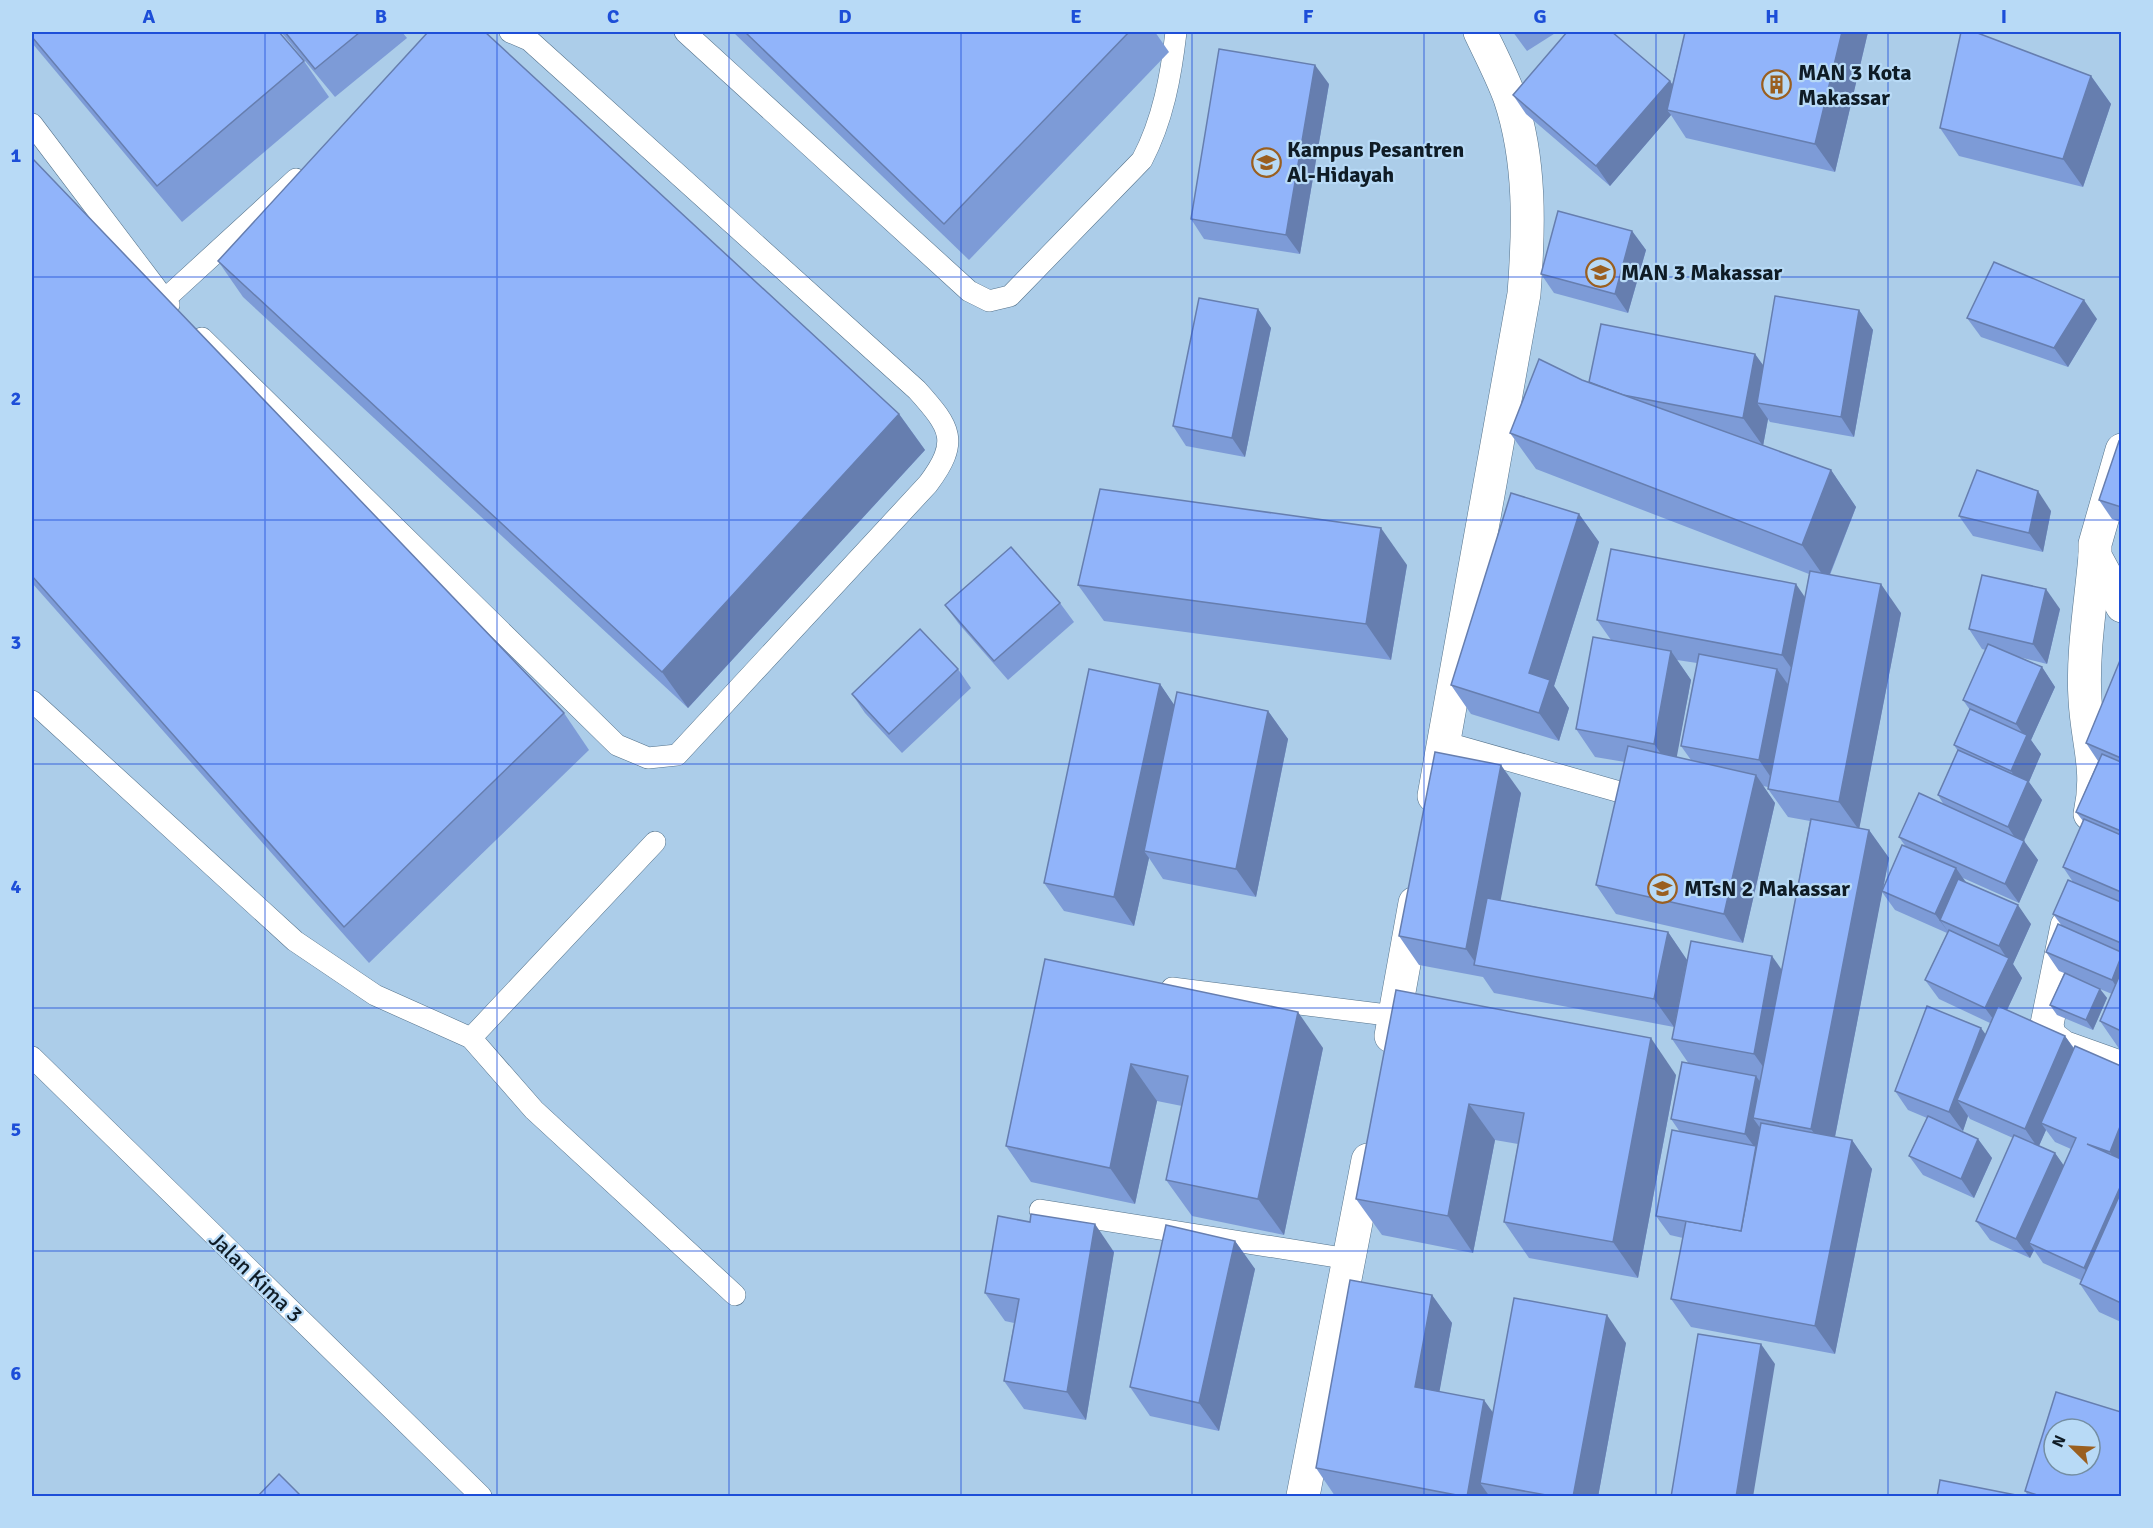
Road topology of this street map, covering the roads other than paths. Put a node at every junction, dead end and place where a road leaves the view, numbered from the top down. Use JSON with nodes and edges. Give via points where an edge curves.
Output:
{"nodes":[{"id":1,"x":510,"y":32,"type":"edge"},
{"id":2,"x":685,"y":32,"type":"edge"},
{"id":3,"x":1176,"y":32,"type":"edge"},
{"id":4,"x":1480,"y":32,"type":"edge"},
{"id":5,"x":32,"y":124,"type":"edge"},
{"id":6,"x":310,"y":166,"type":"edge"},
{"id":7,"x":164,"y":300,"type":"junction"},
{"id":8,"x":2121,"y":450,"type":"edge"},
{"id":9,"x":2095,"y":556,"type":"junction"},
{"id":10,"x":2121,"y":606,"type":"edge"},
{"id":11,"x":32,"y":701,"type":"edge"},
{"id":12,"x":1444,"y":742,"type":"junction"},
{"id":13,"x":1620,"y":792,"type":"edge"},
{"id":14,"x":1430,"y":822,"type":"edge"},
{"id":15,"x":2085,"y":840,"type":"edge"},
{"id":16,"x":655,"y":842,"type":"dead end"},
{"id":17,"x":1420,"y":879,"type":"edge"},
{"id":18,"x":2073,"y":897,"type":"edge"},
{"id":19,"x":1152,"y":986,"type":"edge"},
{"id":20,"x":1395,"y":1016,"type":"junction"},
{"id":21,"x":471,"y":1038,"type":"junction"},
{"id":22,"x":32,"y":1057,"type":"edge"},
{"id":23,"x":1386,"y":1062,"type":"edge"},
{"id":24,"x":2121,"y":1068,"type":"edge"},
{"id":25,"x":1373,"y":1132,"type":"edge"},
{"id":26,"x":1040,"y":1210,"type":"dead end"},
{"id":27,"x":1349,"y":1260,"type":"junction"},
{"id":28,"x":735,"y":1295,"type":"dead end"},
{"id":29,"x":481,"y":1497,"type":"edge"},
{"id":30,"x":1303,"y":1497,"type":"edge"}],
"edges":[{"from":1,"to":7,"type":"lane","via":[[529,39],[917,390],[936,412],[949,437],[945,462],[928,484],[677,755],[648,758],[617,745]]},
{"from":2,"to":3,"type":"lane","via":[[969,291],[989,301],[1010,296],[1142,160],[1156,133]]},
{"from":4,"to":12,"type":"street","via":[[1510,98],[1524,164],[1528,243],[1524,294]]},
{"from":5,"to":7,"type":"lane"},
{"from":6,"to":7,"type":"lane"},
{"from":8,"to":9,"type":"street"},
{"from":9,"to":10,"type":"street"},
{"from":9,"to":15,"type":"street","via":[[2085,699],[2095,765],[2094,794]]},
{"from":11,"to":21,"type":"lane","via":[[295,941],[375,995]]},
{"from":12,"to":13,"type":"lane"},
{"from":12,"to":14,"type":"street"},
{"from":16,"to":21,"type":"lane"},
{"from":17,"to":20,"type":"street"},
{"from":18,"to":24,"type":"street","via":[[2047,1024],[2049,1036],[2063,1047]]},
{"from":19,"to":20,"type":"lane"},
{"from":20,"to":23,"type":"street"},
{"from":21,"to":28,"type":"lane","via":[[534,1110]]},
{"from":22,"to":29,"type":"lane","name":"Jalan Kima 3"},
{"from":25,"to":27,"type":"street"},
{"from":26,"to":27,"type":"lane"},
{"from":27,"to":30,"type":"street"}]}
